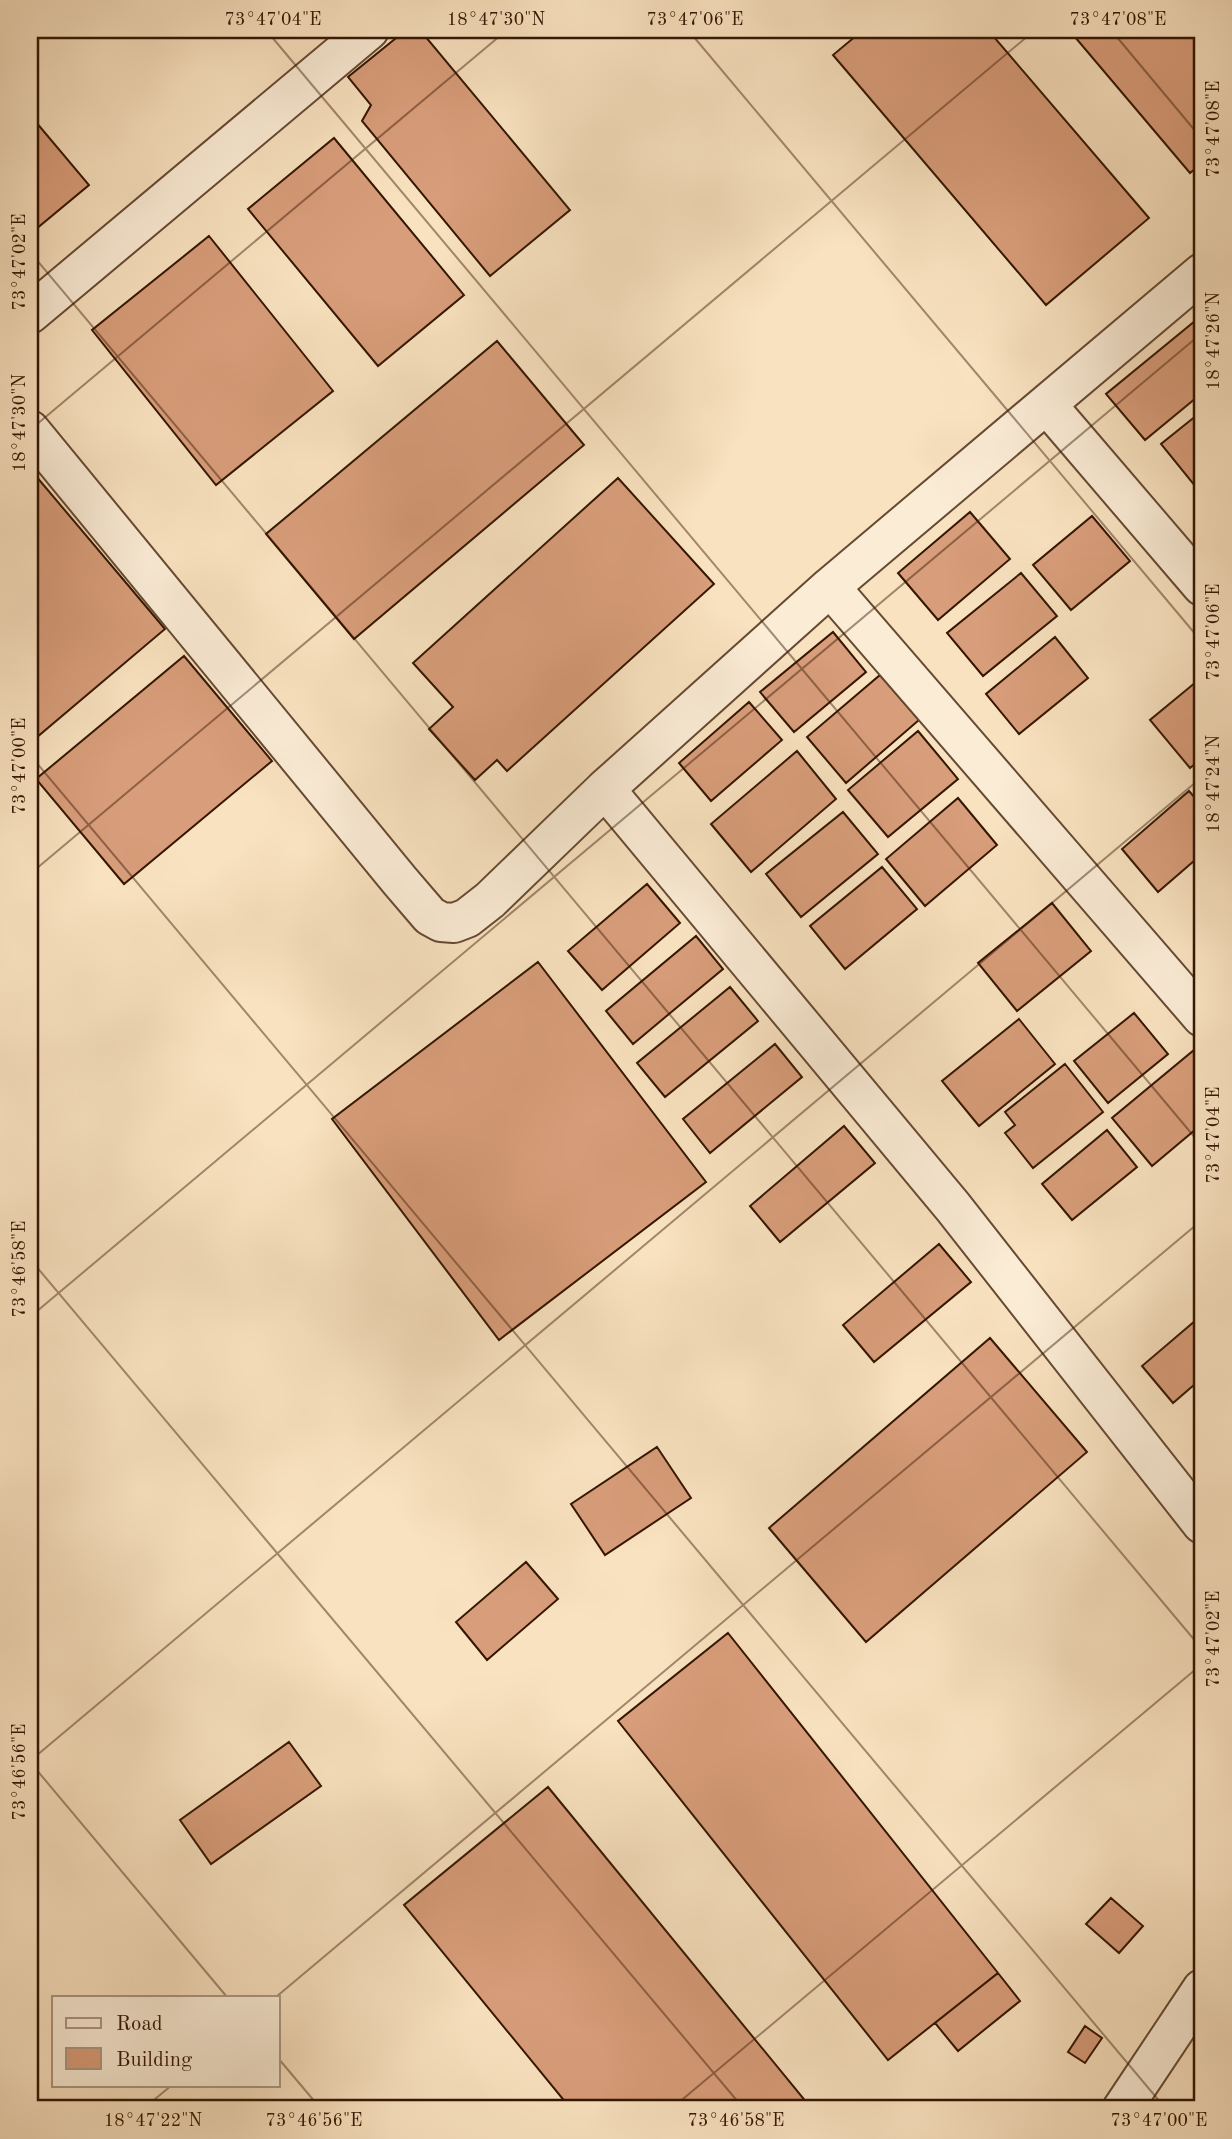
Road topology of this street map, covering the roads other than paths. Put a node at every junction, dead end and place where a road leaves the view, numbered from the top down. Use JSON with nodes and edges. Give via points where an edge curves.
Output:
{"nodes":[{"id":1,"x":369,"y":30,"type":"edge"},
{"id":2,"x":1202,"y":273,"type":"edge"},
{"id":3,"x":30,"y":314,"type":"edge"},
{"id":4,"x":1047,"y":405,"type":"junction"},
{"id":5,"x":30,"y":430,"type":"edge"},
{"id":6,"x":1202,"y":586,"type":"edge"},
{"id":7,"x":830,"y":587,"type":"junction"},
{"id":8,"x":605,"y":789,"type":"junction"},
{"id":9,"x":1202,"y":1017,"type":"edge"},
{"id":10,"x":1202,"y":1524,"type":"edge"},
{"id":11,"x":1202,"y":1989,"type":"edge"},
{"id":12,"x":1122,"y":2109,"type":"edge"}],
"edges":[{"from":1,"to":3,"type":"street"},
{"from":2,"to":4,"type":"street"},
{"from":4,"to":6,"type":"street"},
{"from":4,"to":7,"type":"street"},
{"from":5,"to":8,"type":"street","via":[[430,916],[454,923],[467,918]]},
{"from":7,"to":8,"type":"street"},
{"from":7,"to":9,"type":"street"},
{"from":8,"to":10,"type":"street","via":[[953,1206]]},
{"from":11,"to":12,"type":"street"}]}
